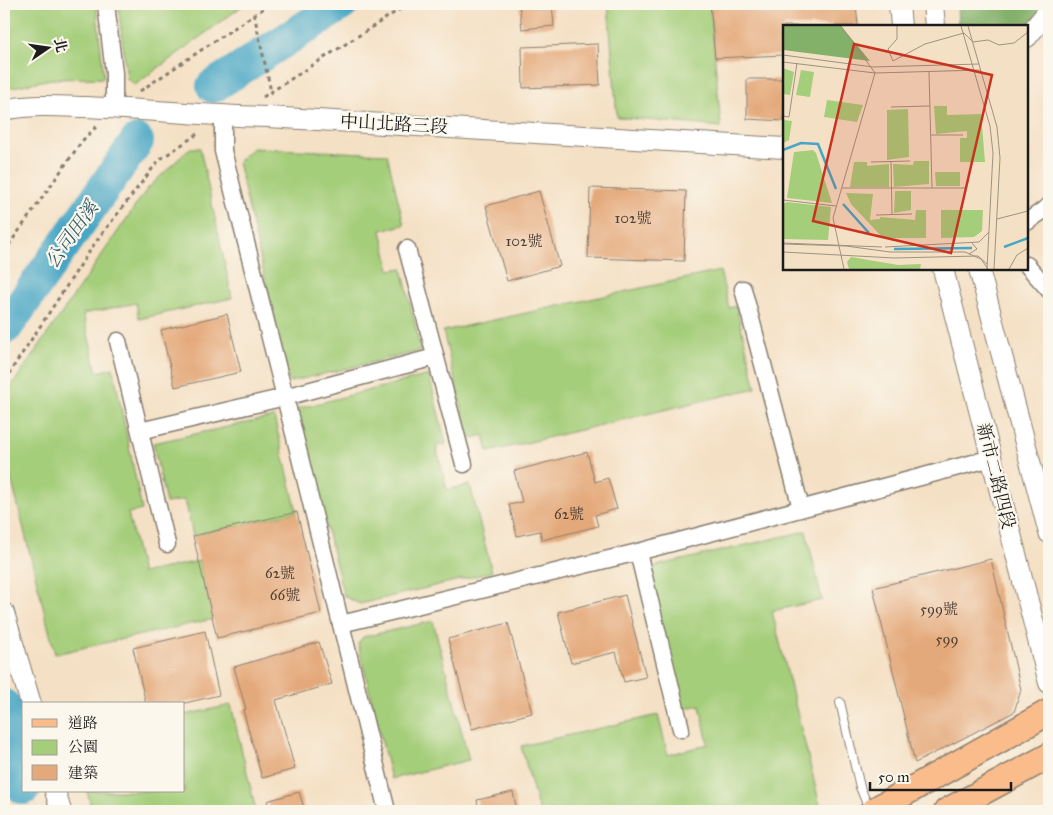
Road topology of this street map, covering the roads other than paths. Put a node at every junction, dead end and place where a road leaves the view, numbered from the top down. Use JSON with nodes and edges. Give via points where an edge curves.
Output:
{"nodes":[{"id":1,"x":106,"y":4,"type":"edge"},
{"id":2,"x":899,"y":4,"type":"edge"},
{"id":3,"x":933,"y":4,"type":"edge"},
{"id":4,"x":1049,"y":10,"type":"edge"},
{"id":5,"x":901,"y":25,"type":"edge"},
{"id":6,"x":935,"y":25,"type":"edge"},
{"id":7,"x":1028,"y":36,"type":"edge"},
{"id":8,"x":114,"y":108,"type":"junction"},
{"id":9,"x":4,"y":110,"type":"edge"},
{"id":10,"x":223,"y":116,"type":"junction"},
{"id":11,"x":783,"y":148,"type":"edge"},
{"id":12,"x":1049,"y":206,"type":"edge"},
{"id":13,"x":1028,"y":221,"type":"edge"},
{"id":14,"x":407,"y":249,"type":"dead end"},
{"id":15,"x":1028,"y":266,"type":"edge"},
{"id":16,"x":943,"y":270,"type":"edge"},
{"id":17,"x":979,"y":270,"type":"edge"},
{"id":18,"x":743,"y":289,"type":"dead end"},
{"id":19,"x":1049,"y":290,"type":"edge"},
{"id":20,"x":118,"y":341,"type":"dead end"},
{"id":21,"x":436,"y":357,"type":"junction"},
{"id":22,"x":285,"y":397,"type":"junction"},
{"id":23,"x":140,"y":431,"type":"junction"},
{"id":24,"x":992,"y":458,"type":"junction"},
{"id":25,"x":464,"y":464,"type":"dead end"},
{"id":26,"x":801,"y":508,"type":"junction"},
{"id":27,"x":1049,"y":533,"type":"edge"},
{"id":28,"x":167,"y":544,"type":"dead end"},
{"id":29,"x":638,"y":552,"type":"junction"},
{"id":30,"x":4,"y":613,"type":"edge"},
{"id":31,"x":342,"y":624,"type":"junction"},
{"id":32,"x":1049,"y":683,"type":"edge"},
{"id":33,"x":30,"y":702,"type":"edge"},
{"id":34,"x":840,"y":702,"type":"dead end"},
{"id":35,"x":1049,"y":712,"type":"edge"},
{"id":36,"x":681,"y":729,"type":"dead end"},
{"id":37,"x":1049,"y":756,"type":"edge"},
{"id":38,"x":55,"y":792,"type":"edge"},
{"id":39,"x":61,"y":811,"type":"edge"},
{"id":40,"x":386,"y":811,"type":"edge"},
{"id":41,"x":871,"y":811,"type":"edge"},
{"id":42,"x":947,"y":811,"type":"edge"}],
"edges":[{"from":1,"to":8,"type":"street","via":[[114,73]]},
{"from":2,"to":5,"type":"street"},
{"from":3,"to":6,"type":"street"},
{"from":4,"to":7,"type":"street"},
{"from":8,"to":9,"type":"street","name":"中山北路三段","via":[[46,106]]},
{"from":8,"to":10,"type":"street","name":"中山北路三段"},
{"from":10,"to":11,"type":"street","name":"中山北路三段"},
{"from":10,"to":22,"type":"street","via":[[223,151]]},
{"from":12,"to":13,"type":"street"},
{"from":14,"to":21,"type":"street"},
{"from":15,"to":19,"type":"street"},
{"from":16,"to":24,"type":"street","name":"新市二路四段"},
{"from":17,"to":27,"type":"street","name":"新市二路四段"},
{"from":18,"to":26,"type":"street"},
{"from":20,"to":23,"type":"street"},
{"from":21,"to":22,"type":"street"},
{"from":21,"to":25,"type":"street"},
{"from":22,"to":23,"type":"street"},
{"from":22,"to":31,"type":"street"},
{"from":23,"to":28,"type":"street"},
{"from":24,"to":26,"type":"street"},
{"from":24,"to":32,"type":"street","name":"新市二路四段"},
{"from":26,"to":29,"type":"street"},
{"from":29,"to":31,"type":"street"},
{"from":29,"to":36,"type":"street"},
{"from":30,"to":33,"type":"street"},
{"from":31,"to":40,"type":"street"},
{"from":34,"to":41,"type":"lane","via":[[860,788]]},
{"from":35,"to":41,"type":"main road"},
{"from":37,"to":42,"type":"main road"},
{"from":38,"to":39,"type":"street"}]}
